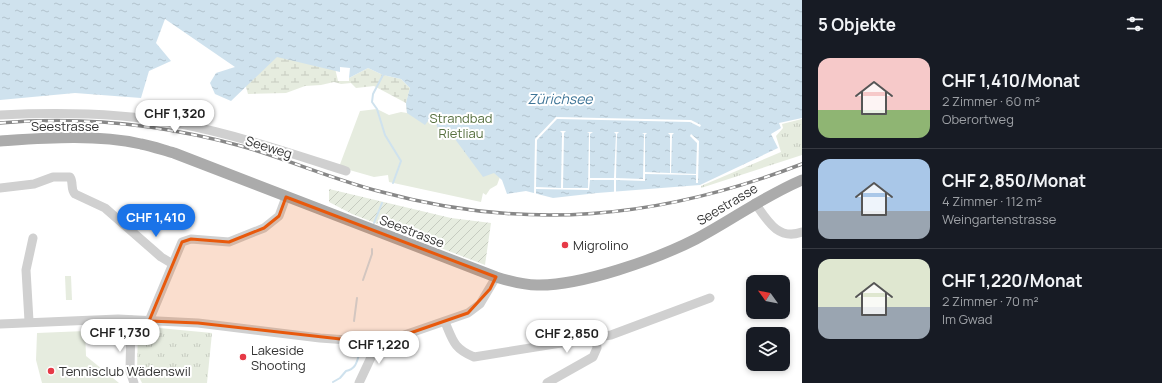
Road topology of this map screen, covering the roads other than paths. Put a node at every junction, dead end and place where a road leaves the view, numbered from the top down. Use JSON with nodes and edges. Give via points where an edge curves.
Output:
{"nodes":[{"id":1,"x":0,"y":115,"type":"edge"},
{"id":2,"x":0,"y":142,"type":"edge"},
{"id":3,"x":346,"y":171,"type":"dead end"},
{"id":4,"x":802,"y":180,"type":"edge"},
{"id":5,"x":0,"y":188,"type":"edge"},
{"id":6,"x":286,"y":197,"type":"junction"},
{"id":7,"x":755,"y":203,"type":"junction"},
{"id":8,"x":802,"y":232,"type":"edge"},
{"id":9,"x":33,"y":238,"type":"dead end"},
{"id":10,"x":172,"y":263,"type":"junction"},
{"id":11,"x":496,"y":277,"type":"junction"},
{"id":12,"x":710,"y":298,"type":"dead end"},
{"id":13,"x":131,"y":320,"type":"junction"},
{"id":14,"x":29,"y":321,"type":"junction"},
{"id":15,"x":149,"y":321,"type":"junction"},
{"id":16,"x":445,"y":322,"type":"junction"},
{"id":17,"x":0,"y":324,"type":"edge"},
{"id":18,"x":596,"y":338,"type":"junction"},
{"id":19,"x":375,"y":342,"type":"junction"},
{"id":20,"x":134,"y":383,"type":"edge"},
{"id":21,"x":359,"y":383,"type":"edge"},
{"id":22,"x":547,"y":383,"type":"edge"}],
"edges":[{"from":1,"to":3,"type":"street","name":"Seeweg","via":[[71,114],[176,123],[246,139]]},
{"from":2,"to":6,"type":"main road","name":"Seestrasse","via":[[54,138],[115,140],[142,144],[174,153]]},
{"from":4,"to":7,"type":"main road","name":"Seestrasse"},
{"from":5,"to":10,"type":"street","via":[[34,184],[53,177],[70,178],[75,194],[105,208],[166,261]]},
{"from":6,"to":10,"type":"street","via":[[279,216],[270,225],[229,242],[186,240],[182,242]]},
{"from":6,"to":11,"type":"main road","name":"Seestrasse"},
{"from":7,"to":8,"type":"street","via":[[773,228],[785,234]]},
{"from":7,"to":11,"type":"main road","name":"Seestrasse","via":[[696,239],[658,256],[596,275],[538,285]]},
{"from":9,"to":14,"type":"street","via":[[26,270]]},
{"from":10,"to":15,"type":"street"},
{"from":11,"to":16,"type":"street","via":[[475,309]]},
{"from":12,"to":18,"type":"street","via":[[611,335]]},
{"from":13,"to":14,"type":"street"},
{"from":13,"to":15,"type":"street"},
{"from":13,"to":20,"type":"street","via":[[130,371]]},
{"from":14,"to":17,"type":"street"},
{"from":15,"to":19,"type":"street","via":[[198,323]]},
{"from":16,"to":18,"type":"street","via":[[454,344],[462,352],[474,357]]},
{"from":16,"to":19,"type":"street","via":[[390,340]]},
{"from":18,"to":22,"type":"street","via":[[597,348],[593,357]]},
{"from":19,"to":21,"type":"street","via":[[374,351]]}]}
